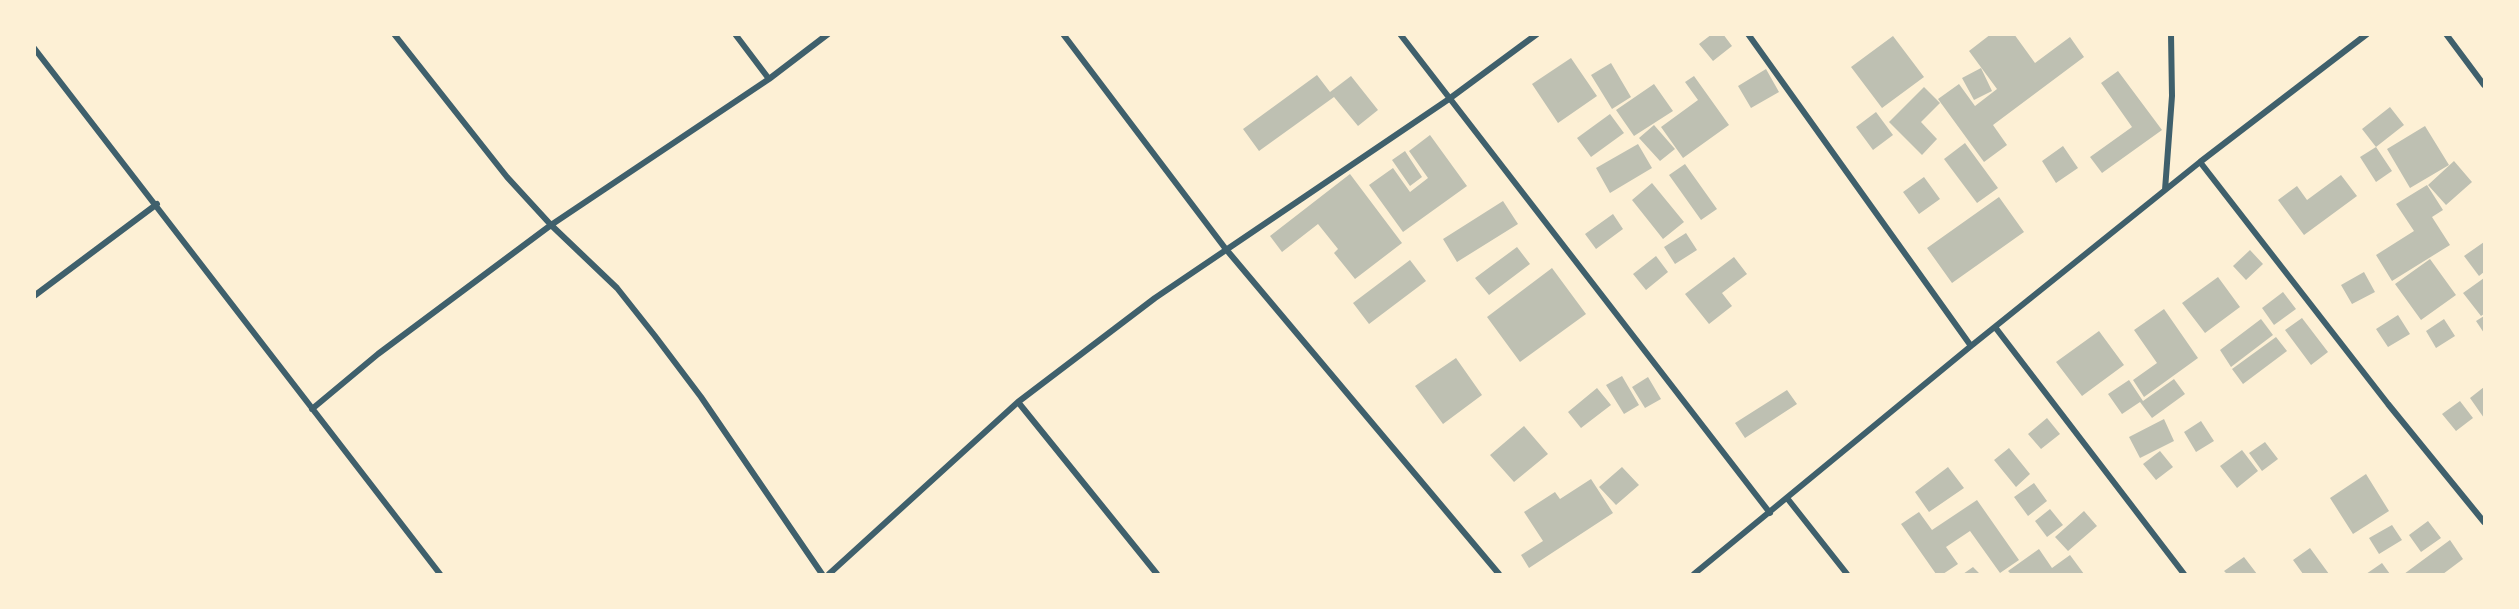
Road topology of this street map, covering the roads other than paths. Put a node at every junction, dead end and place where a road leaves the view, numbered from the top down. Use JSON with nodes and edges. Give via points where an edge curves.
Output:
{"nodes":[{"id":1,"x":394,"y":34,"type":"edge"},
{"id":2,"x":735,"y":34,"type":"edge"},
{"id":3,"x":828,"y":34,"type":"edge"},
{"id":4,"x":1063,"y":34,"type":"edge"},
{"id":5,"x":1400,"y":34,"type":"edge"},
{"id":6,"x":1537,"y":34,"type":"edge"},
{"id":7,"x":1748,"y":34,"type":"edge"},
{"id":8,"x":2171,"y":34,"type":"edge"},
{"id":9,"x":2367,"y":34,"type":"edge"},
{"id":10,"x":2445,"y":34,"type":"edge"},
{"id":11,"x":34,"y":48,"type":"edge"},
{"id":12,"x":769,"y":79,"type":"junction"},
{"id":13,"x":2484,"y":85,"type":"edge"},
{"id":14,"x":1449,"y":99,"type":"junction"},
{"id":15,"x":2200,"y":162,"type":"junction"},
{"id":16,"x":2165,"y":190,"type":"junction"},
{"id":17,"x":157,"y":204,"type":"junction"},
{"id":18,"x":551,"y":225,"type":"junction"},
{"id":19,"x":1225,"y":248,"type":"junction"},
{"id":20,"x":34,"y":296,"type":"edge"},
{"id":21,"x":1995,"y":327,"type":"junction"},
{"id":22,"x":1971,"y":346,"type":"junction"},
{"id":23,"x":1018,"y":402,"type":"junction"},
{"id":24,"x":312,"y":409,"type":"junction"},
{"id":25,"x":1787,"y":498,"type":"junction"},
{"id":26,"x":1770,"y":513,"type":"junction"},
{"id":27,"x":2484,"y":522,"type":"edge"},
{"id":28,"x":440,"y":574,"type":"edge"},
{"id":29,"x":822,"y":574,"type":"edge"},
{"id":30,"x":829,"y":574,"type":"edge"},
{"id":31,"x":1157,"y":574,"type":"edge"},
{"id":32,"x":1499,"y":574,"type":"edge"},
{"id":33,"x":1694,"y":574,"type":"edge"},
{"id":34,"x":1847,"y":574,"type":"edge"},
{"id":35,"x":2184,"y":574,"type":"edge"}],
"edges":[{"from":1,"to":18,"type":"street","via":[[507,177]]},
{"from":2,"to":12,"type":"street"},
{"from":3,"to":12,"type":"street"},
{"from":4,"to":19,"type":"street"},
{"from":5,"to":14,"type":"street"},
{"from":6,"to":14,"type":"street"},
{"from":7,"to":22,"type":"street"},
{"from":8,"to":16,"type":"street","via":[[2172,96]]},
{"from":9,"to":15,"type":"street"},
{"from":10,"to":13,"type":"street"},
{"from":11,"to":17,"type":"street"},
{"from":12,"to":18,"type":"street"},
{"from":14,"to":19,"type":"street"},
{"from":14,"to":26,"type":"street"},
{"from":15,"to":16,"type":"street"},
{"from":15,"to":27,"type":"street"},
{"from":16,"to":21,"type":"street"},
{"from":17,"to":20,"type":"street"},
{"from":17,"to":24,"type":"street"},
{"from":18,"to":24,"type":"street","via":[[386,347]]},
{"from":18,"to":29,"type":"street","via":[[616,288],[655,336]]},
{"from":19,"to":23,"type":"street"},
{"from":19,"to":32,"type":"street"},
{"from":21,"to":22,"type":"street"},
{"from":21,"to":35,"type":"street"},
{"from":22,"to":25,"type":"street"},
{"from":23,"to":30,"type":"street"},
{"from":23,"to":31,"type":"street"},
{"from":24,"to":28,"type":"street"},
{"from":25,"to":26,"type":"street"},
{"from":25,"to":34,"type":"street"},
{"from":26,"to":33,"type":"street"}]}
